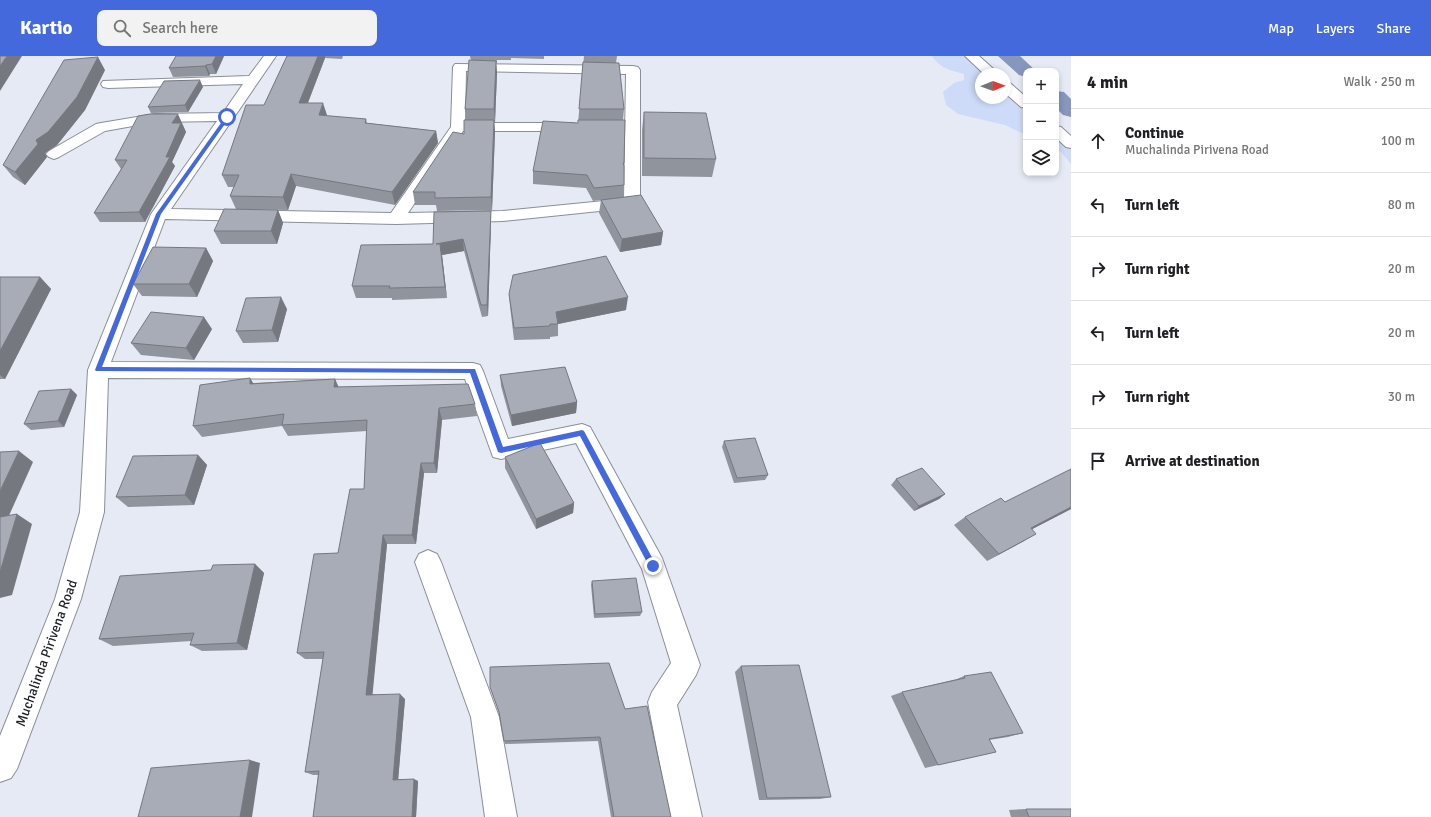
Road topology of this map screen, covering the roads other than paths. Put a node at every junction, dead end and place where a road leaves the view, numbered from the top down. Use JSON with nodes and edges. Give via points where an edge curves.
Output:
{"nodes":[{"id":1,"x":270,"y":56,"type":"edge"},
{"id":2,"x":971,"y":56,"type":"edge"},
{"id":3,"x":985,"y":68,"type":"edge"},
{"id":4,"x":254,"y":80,"type":"junction"},
{"id":5,"x":108,"y":84,"type":"dead end"},
{"id":6,"x":1011,"y":91,"type":"edge"},
{"id":7,"x":1023,"y":101,"type":"edge"},
{"id":8,"x":227,"y":117,"type":"junction"},
{"id":9,"x":458,"y":127,"type":"junction"},
{"id":10,"x":585,"y":127,"type":"edge"},
{"id":11,"x":617,"y":127,"type":"edge"},
{"id":12,"x":632,"y":127,"type":"junction"},
{"id":13,"x":1059,"y":133,"type":"edge"},
{"id":14,"x":1071,"y":144,"type":"edge"},
{"id":15,"x":54,"y":154,"type":"dead end"},
{"id":16,"x":159,"y":214,"type":"junction"},
{"id":17,"x":396,"y":219,"type":"junction"},
{"id":18,"x":98,"y":370,"type":"junction"},
{"id":19,"x":428,"y":562,"type":"dead end"},
{"id":20,"x":0,"y":767,"type":"edge"},
{"id":21,"x":501,"y":817,"type":"edge"},
{"id":22,"x":686,"y":817,"type":"edge"}],
"edges":[{"from":1,"to":4,"type":"street","name":"Muchalinda Pirivena Road"},
{"from":2,"to":3,"type":"street"},
{"from":4,"to":5,"type":"street"},
{"from":4,"to":8,"type":"street","name":"Muchalinda Pirivena Road"},
{"from":6,"to":7,"type":"street"},
{"from":8,"to":15,"type":"street","via":[[155,118],[101,127]]},
{"from":8,"to":16,"type":"street","name":"Muchalinda Pirivena Road"},
{"from":9,"to":10,"type":"street"},
{"from":9,"to":12,"type":"street","via":[[460,67],[470,66],[633,70]]},
{"from":9,"to":17,"type":"street"},
{"from":11,"to":12,"type":"street"},
{"from":12,"to":17,"type":"street","via":[[632,203],[503,216]]},
{"from":13,"to":14,"type":"street"},
{"from":16,"to":17,"type":"street"},
{"from":16,"to":18,"type":"street","name":"Muchalinda Pirivena Road"},
{"from":18,"to":20,"type":"street","name":"Muchalinda Pirivena Road","via":[[92,512],[68,599],[6,758]]},
{"from":18,"to":22,"type":"street","via":[[473,371],[501,450],[582,433],[653,566],[686,665],[662,702]]},
{"from":19,"to":21,"type":"street","via":[[485,717]]}]}
